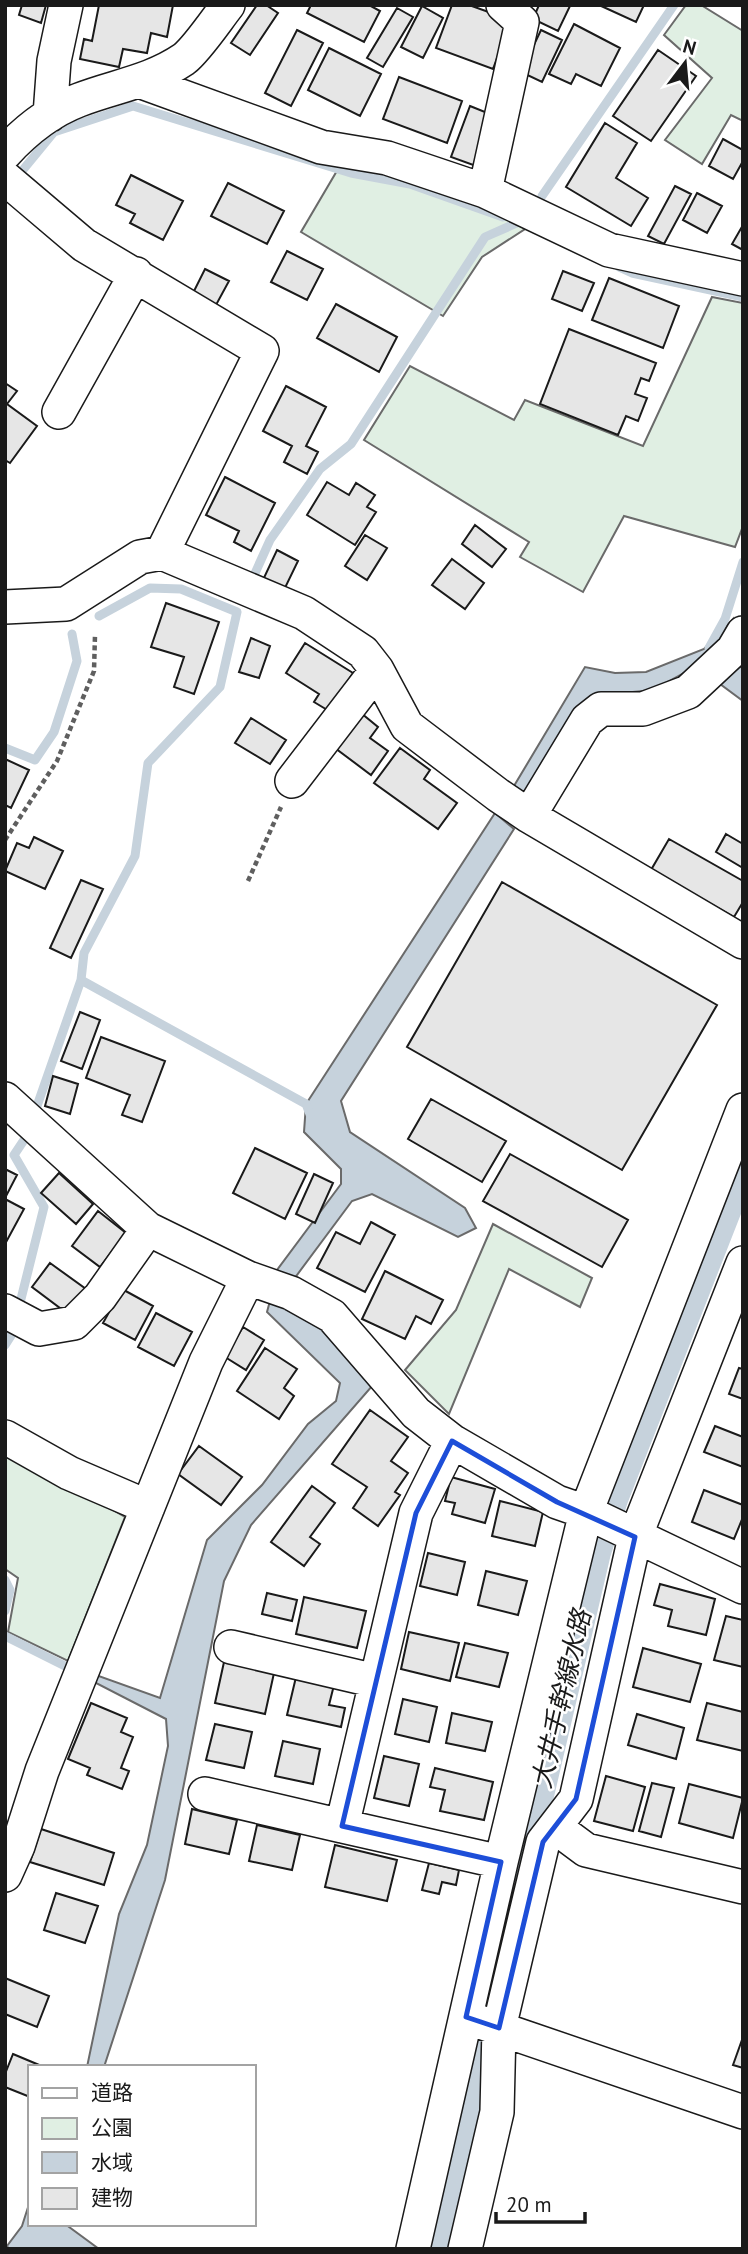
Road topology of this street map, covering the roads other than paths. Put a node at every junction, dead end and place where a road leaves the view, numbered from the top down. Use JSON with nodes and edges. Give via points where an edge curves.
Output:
{"nodes":[{"id":1,"x":66,"y":5,"type":"edge"},
{"id":2,"x":228,"y":5,"type":"edge"},
{"id":3,"x":503,"y":5,"type":"edge"},
{"id":4,"x":142,"y":82,"type":"junction"},
{"id":5,"x":50,"y":115,"type":"junction"},
{"id":6,"x":5,"y":153,"type":"edge"},
{"id":7,"x":5,"y":178,"type":"edge"},
{"id":8,"x":485,"y":191,"type":"junction"},
{"id":9,"x":136,"y":274,"type":"junction"},
{"id":10,"x":743,"y":279,"type":"edge"},
{"id":11,"x":59,"y":412,"type":"dead end"},
{"id":12,"x":162,"y":553,"type":"junction"},
{"id":13,"x":5,"y":607,"type":"edge"},
{"id":14,"x":738,"y":642,"type":"edge"},
{"id":15,"x":377,"y":670,"type":"junction"},
{"id":16,"x":292,"y":781,"type":"road end"},
{"id":17,"x":529,"y":816,"type":"junction"},
{"id":18,"x":743,"y":942,"type":"edge"},
{"id":19,"x":5,"y":1099,"type":"edge"},
{"id":20,"x":743,"y":1110,"type":"edge"},
{"id":21,"x":148,"y":1229,"type":"junction"},
{"id":22,"x":743,"y":1263,"type":"edge"},
{"id":23,"x":248,"y":1278,"type":"junction"},
{"id":24,"x":5,"y":1311,"type":"edge"},
{"id":25,"x":5,"y":1437,"type":"edge"},
{"id":26,"x":452,"y":1441,"type":"junction"},
{"id":27,"x":148,"y":1507,"type":"junction"},
{"id":28,"x":586,"y":1512,"type":"junction"},
{"id":29,"x":627,"y":1533,"type":"junction"},
{"id":30,"x":743,"y":1587,"type":"edge"},
{"id":31,"x":231,"y":1647,"type":"dead end"},
{"id":32,"x":376,"y":1681,"type":"junction"},
{"id":33,"x":205,"y":1794,"type":"dead end"},
{"id":34,"x":342,"y":1826,"type":"junction"},
{"id":35,"x":555,"y":1827,"type":"junction"},
{"id":36,"x":501,"y":1862,"type":"junction"},
{"id":37,"x":5,"y":1875,"type":"edge"},
{"id":38,"x":742,"y":1886,"type":"edge"},
{"id":39,"x":466,"y":2017,"type":"junction"},
{"id":40,"x":499,"y":2028,"type":"junction"},
{"id":41,"x":743,"y":2112,"type":"edge"},
{"id":42,"x":414,"y":2249,"type":"edge"},
{"id":43,"x":465,"y":2249,"type":"edge"}],
"edges":[{"from":1,"to":5,"type":"street","via":[[54,61]]},
{"from":2,"to":4,"type":"street","via":[[186,58]]},
{"from":3,"to":8,"type":"street","via":[[522,22]]},
{"from":4,"to":5,"type":"street","via":[[78,100]]},
{"from":4,"to":8,"type":"street","via":[[321,147],[387,159]]},
{"from":5,"to":6,"type":"street","via":[[25,130]]},
{"from":7,"to":9,"type":"street","via":[[83,245]]},
{"from":8,"to":10,"type":"street","via":[[609,250]]},
{"from":9,"to":11,"type":"street"},
{"from":9,"to":12,"type":"street","via":[[262,351]]},
{"from":12,"to":13,"type":"street","via":[[140,557],[66,604]]},
{"from":12,"to":15,"type":"street","via":[[304,613],[363,652]]},
{"from":14,"to":17,"type":"street","via":[[688,692],[643,709],[601,709],[587,720]]},
{"from":15,"to":16,"type":"street"},
{"from":15,"to":17,"type":"street","via":[[407,726]]},
{"from":17,"to":18,"type":"street"},
{"from":19,"to":21,"type":"street"},
{"from":20,"to":28,"type":"street"},
{"from":21,"to":23,"type":"street"},
{"from":21,"to":24,"type":"street","via":[[100,1297],[74,1323],[39,1329]]},
{"from":22,"to":29,"type":"street"},
{"from":23,"to":26,"type":"street","via":[[291,1293],[332,1316],[416,1413]]},
{"from":23,"to":27,"type":"street","via":[[206,1362]]},
{"from":25,"to":27,"type":"street","via":[[69,1473]]},
{"from":26,"to":28,"type":"street","via":[[557,1502]]},
{"from":26,"to":32,"type":"street","via":[[416,1513]]},
{"from":27,"to":37,"type":"street"},
{"from":28,"to":29,"type":"street"},
{"from":28,"to":36,"type":"street"},
{"from":29,"to":30,"type":"street"},
{"from":29,"to":35,"type":"street","via":[[576,1800]]},
{"from":31,"to":32,"type":"street"},
{"from":32,"to":34,"type":"street"},
{"from":33,"to":34,"type":"street"},
{"from":34,"to":36,"type":"street"},
{"from":35,"to":38,"type":"street","via":[[586,1850]]},
{"from":35,"to":40,"type":"street","via":[[543,1842]]},
{"from":36,"to":39,"type":"street"},
{"from":39,"to":40,"type":"street"},
{"from":39,"to":42,"type":"street"},
{"from":40,"to":41,"type":"street"},
{"from":40,"to":43,"type":"street","via":[[497,2112]]}]}
